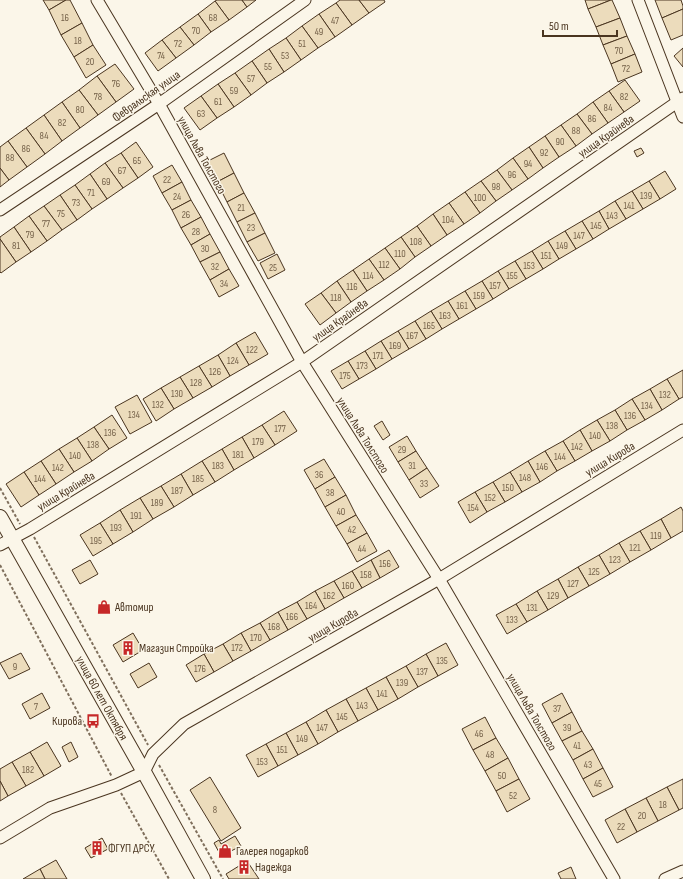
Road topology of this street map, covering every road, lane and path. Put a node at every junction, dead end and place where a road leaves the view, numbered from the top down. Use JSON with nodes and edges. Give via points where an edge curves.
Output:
{"nodes":[{"id":1,"x":97,"y":0,"type":"edge"},
{"id":2,"x":305,"y":0,"type":"edge"},
{"id":3,"x":638,"y":0,"type":"edge"},
{"id":4,"x":680,"y":100,"type":"edge"},
{"id":5,"x":159,"y":104,"type":"junction"},
{"id":6,"x":683,"y":118,"type":"edge"},
{"id":7,"x":0,"y":210,"type":"edge"},
{"id":8,"x":302,"y":362,"type":"junction"},
{"id":9,"x":683,"y":430,"type":"edge"},
{"id":10,"x":0,"y":488,"type":"edge"},
{"id":11,"x":0,"y":517,"type":"edge"},
{"id":12,"x":17,"y":536,"type":"edge"},
{"id":13,"x":0,"y":566,"type":"edge"},
{"id":14,"x":439,"y":579,"type":"junction"},
{"id":15,"x":153,"y":754,"type":"junction"},
{"id":16,"x":144,"y":772,"type":"junction"},
{"id":17,"x":116,"y":785,"type":"junction"},
{"id":18,"x":0,"y":838,"type":"edge"},
{"id":19,"x":683,"y":871,"type":"edge"},
{"id":20,"x":169,"y":879,"type":"edge"},
{"id":21,"x":203,"y":879,"type":"edge"},
{"id":22,"x":223,"y":879,"type":"edge"},
{"id":23,"x":614,"y":879,"type":"edge"},
{"id":24,"x":665,"y":879,"type":"edge"}],
"edges":[{"from":1,"to":5,"type":"street","name":"улица Льва Толстого"},
{"from":2,"to":5,"type":"street","name":"Февральская улица"},
{"from":3,"to":4,"type":"street"},
{"from":4,"to":6,"type":"street"},
{"from":4,"to":8,"type":"street","name":"улица Крайнева"},
{"from":5,"to":7,"type":"street","name":"Февральская улица"},
{"from":5,"to":8,"type":"street","name":"улица Льва Толстого"},
{"from":8,"to":12,"type":"street","name":"улица Крайнева"},
{"from":8,"to":14,"type":"street","name":"улица Льва Толстого"},
{"from":9,"to":14,"type":"street","name":"улица Кирова"},
{"from":10,"to":12,"type":"path"},
{"from":11,"to":12,"type":"main road","name":"улица 60 лет Октября"},
{"from":12,"to":15,"type":"path"},
{"from":12,"to":16,"type":"main road","name":"улица 60 лет Октября"},
{"from":13,"to":17,"type":"path"},
{"from":14,"to":15,"type":"street","name":"улица Кирова","via":[[184,724]]},
{"from":14,"to":23,"type":"street","name":"улица Льва Толстого"},
{"from":15,"to":16,"type":"street","name":"улица Кирова"},
{"from":15,"to":22,"type":"path"},
{"from":16,"to":17,"type":"street"},
{"from":16,"to":21,"type":"main road","name":"улица 60 лет Октября"},
{"from":17,"to":18,"type":"street","via":[[50,808]]},
{"from":17,"to":20,"type":"path"},
{"from":19,"to":24,"type":"street"}]}
